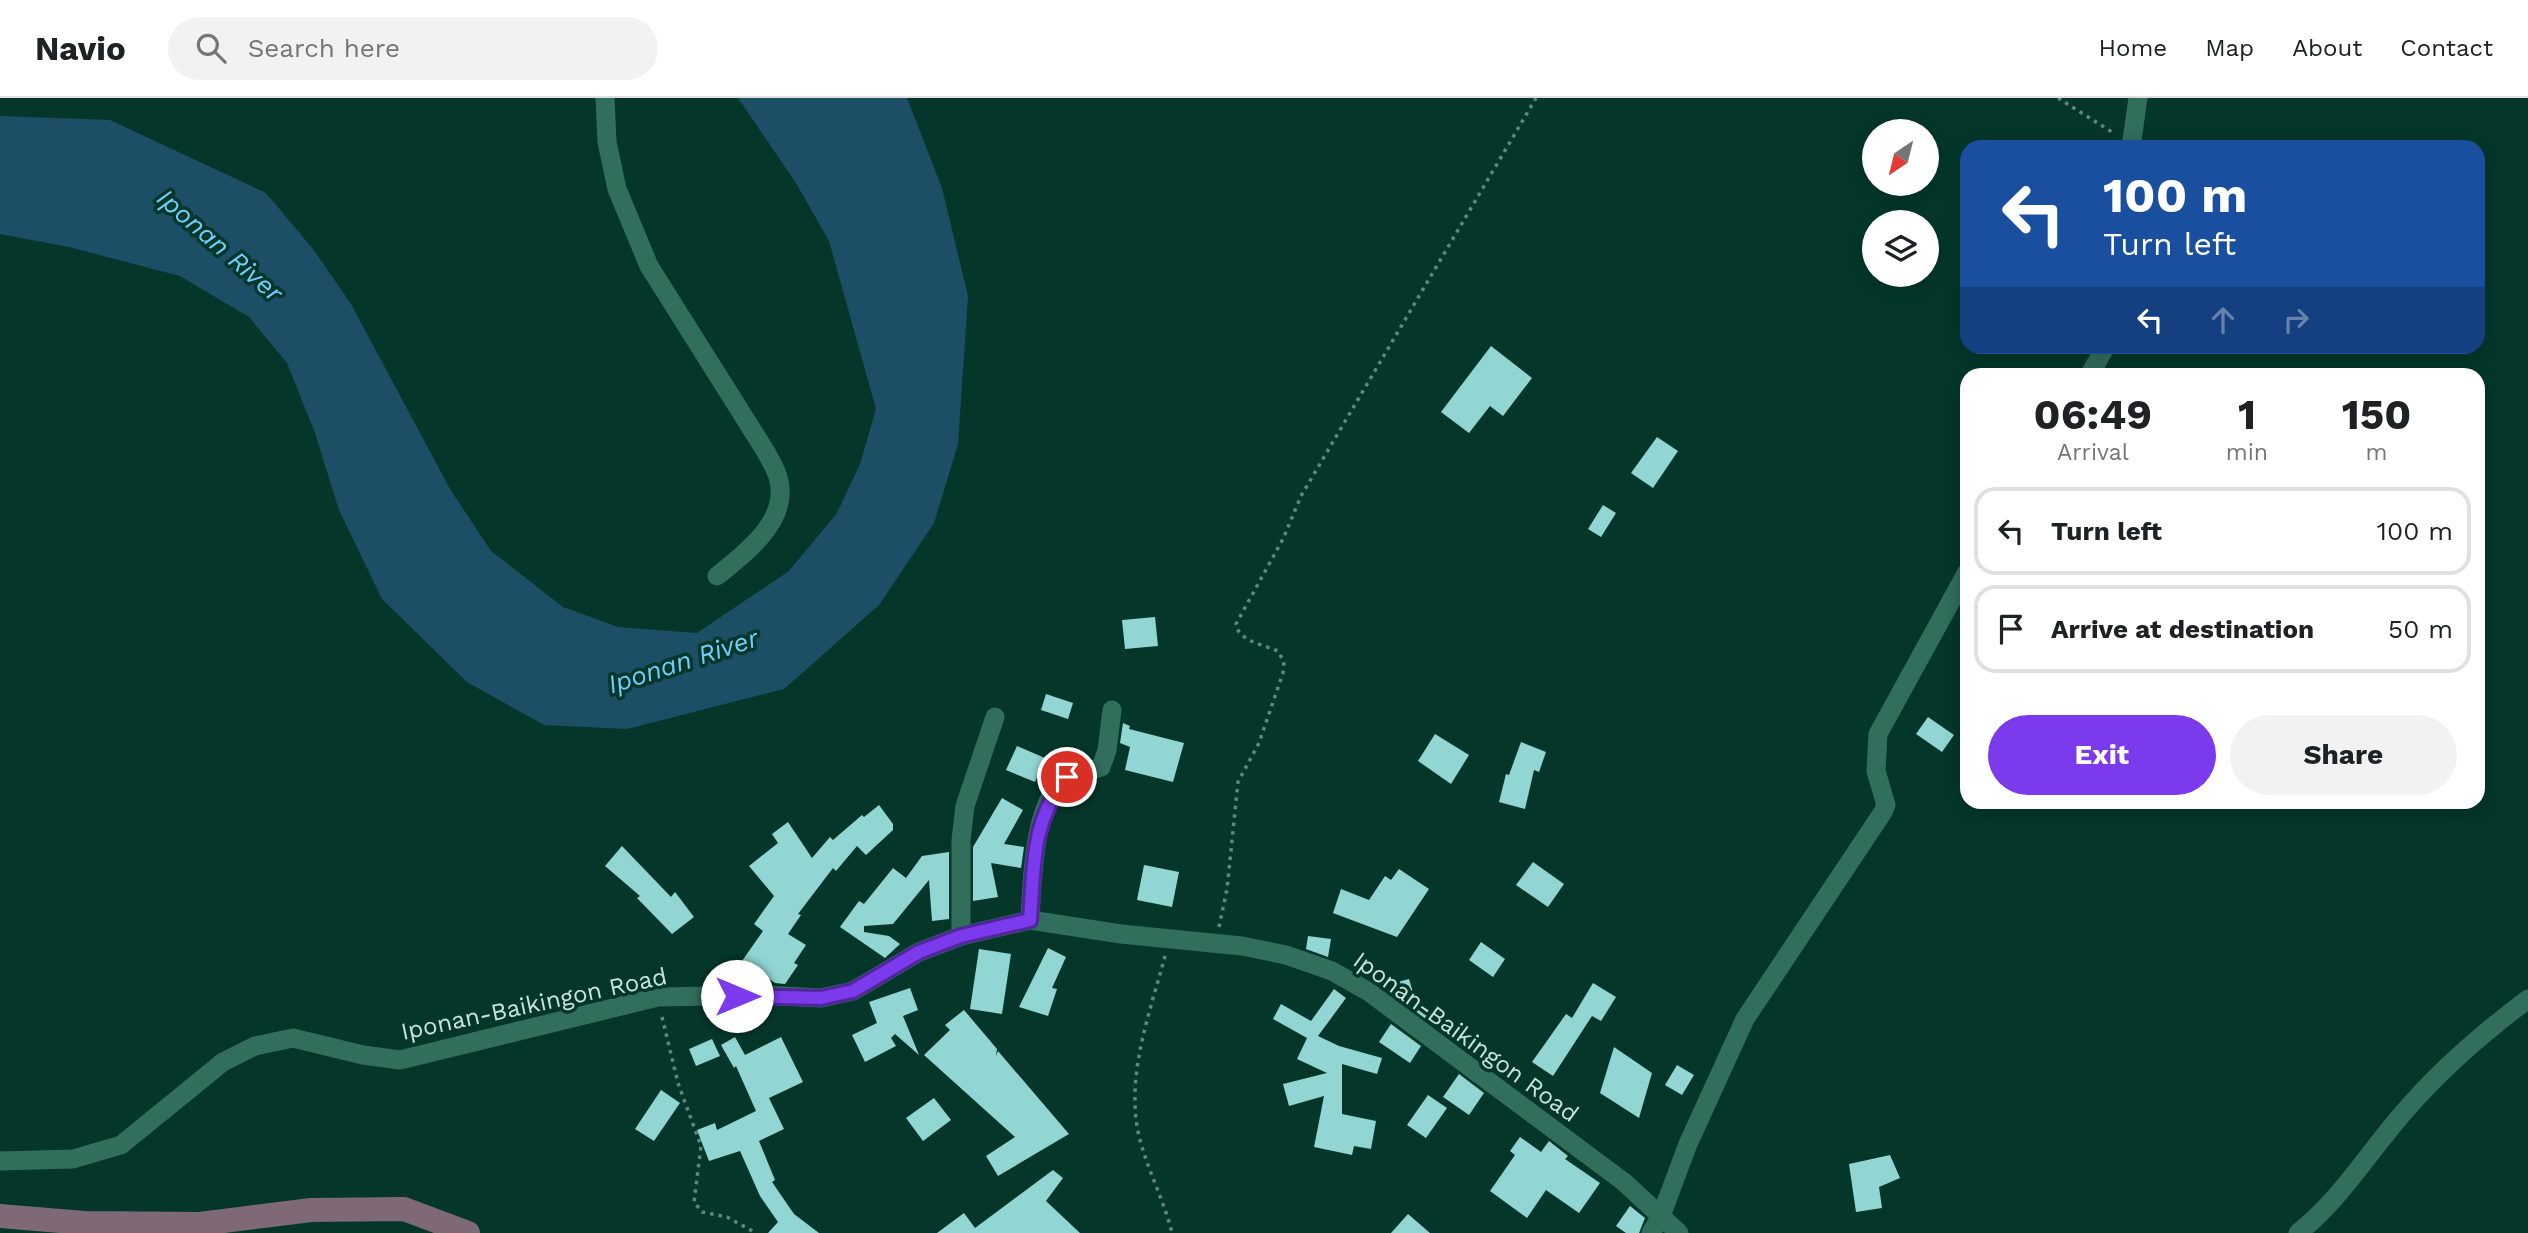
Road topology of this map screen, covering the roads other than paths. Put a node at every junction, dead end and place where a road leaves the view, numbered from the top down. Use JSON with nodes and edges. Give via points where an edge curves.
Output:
{"nodes":[{"id":1,"x":605,"y":98,"type":"edge"},
{"id":2,"x":2138,"y":98,"type":"edge"},
{"id":3,"x":2132,"y":140,"type":"edge"},
{"id":4,"x":717,"y":576,"type":"dead end"},
{"id":5,"x":1960,"y":585,"type":"edge"},
{"id":6,"x":1112,"y":710,"type":"dead end"},
{"id":7,"x":995,"y":717,"type":"dead end"},
{"id":8,"x":1030,"y":920,"type":"junction"},
{"id":9,"x":961,"y":936,"type":"junction"},
{"id":10,"x":2528,"y":999,"type":"edge"},
{"id":11,"x":0,"y":1161,"type":"edge"},
{"id":12,"x":0,"y":1216,"type":"edge"},
{"id":13,"x":1661,"y":1216,"type":"junction"},
{"id":14,"x":468,"y":1233,"type":"edge"},
{"id":15,"x":1651,"y":1233,"type":"edge"},
{"id":16,"x":1679,"y":1233,"type":"edge"},
{"id":17,"x":2298,"y":1233,"type":"edge"}],
"edges":[{"from":1,"to":4,"type":"street","via":[[607,142],[617,189],[649,266],[779,479],[779,500],[771,522],[754,545]]},
{"from":2,"to":3,"type":"street"},
{"from":5,"to":13,"type":"street","via":[[1878,734],[1876,771],[1886,805],[1883,812],[1745,1019]]},
{"from":6,"to":8,"type":"street","via":[[1101,767],[1067,777],[1052,796],[1037,831]]},
{"from":7,"to":9,"type":"street","via":[[965,806]]},
{"from":8,"to":9,"type":"street","name":"Iponan-Baikingon Road"},
{"from":8,"to":13,"type":"street","name":"Iponan-Baikingon Road","via":[[1215,943],[1286,955],[1332,971],[1369,992],[1624,1182]]},
{"from":9,"to":11,"type":"street","name":"Iponan-Baikingon Road","via":[[919,952],[853,991],[821,998],[658,997],[400,1060],[293,1038],[255,1046],[223,1062],[121,1145],[73,1159]]},
{"from":10,"to":17,"type":"street","via":[[2446,1068],[2376,1146],[2338,1198]]},
{"from":12,"to":14,"type":"main road","via":[[84,1223],[200,1224],[312,1210],[404,1209]]},
{"from":13,"to":15,"type":"street"},
{"from":13,"to":16,"type":"street","name":"Iponan-Baikingon Road"}]}
